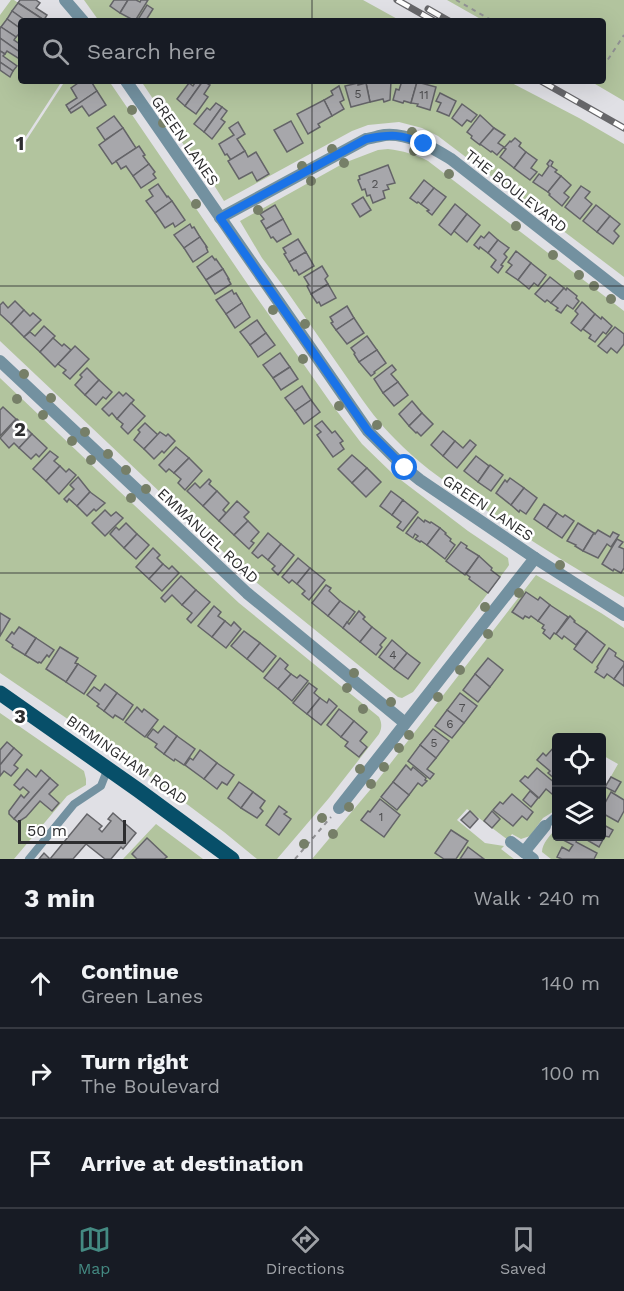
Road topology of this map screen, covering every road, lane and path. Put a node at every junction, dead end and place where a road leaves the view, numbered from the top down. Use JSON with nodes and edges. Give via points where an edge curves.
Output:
{"nodes":[{"id":1,"x":65,"y":0,"type":"edge"},
{"id":2,"x":456,"y":0,"type":"edge"},
{"id":3,"x":80,"y":18,"type":"edge"},
{"id":4,"x":488,"y":18,"type":"edge"},
{"id":5,"x":624,"y":35,"type":"edge"},
{"id":6,"x":606,"y":62,"type":"edge"},
{"id":7,"x":128,"y":84,"type":"edge"},
{"id":8,"x":220,"y":218,"type":"junction"},
{"id":9,"x":624,"y":294,"type":"edge"},
{"id":10,"x":0,"y":361,"type":"edge"},
{"id":11,"x":535,"y":558,"type":"junction"},
{"id":12,"x":624,"y":615,"type":"edge"},
{"id":13,"x":0,"y":693,"type":"edge"},
{"id":14,"x":405,"y":723,"type":"junction"},
{"id":15,"x":108,"y":768,"type":"junction"},
{"id":16,"x":339,"y":808,"type":"joint"},
{"id":17,"x":552,"y":820,"type":"edge"},
{"id":18,"x":545,"y":826,"type":"joint"},
{"id":19,"x":511,"y":842,"type":"dead end"},
{"id":20,"x":529,"y":856,"type":"edge"},
{"id":21,"x":29,"y":859,"type":"edge"},
{"id":22,"x":232,"y":859,"type":"edge"},
{"id":23,"x":295,"y":859,"type":"edge"}],
"edges":[{"from":1,"to":3,"type":"street"},
{"from":2,"to":4,"type":"path"},
{"from":5,"to":6,"type":"path"},
{"from":7,"to":8,"type":"street","name":"GREEN LANES"},
{"from":8,"to":9,"type":"street","name":"THE BOULEVARD","via":[[366,139],[386,135],[407,137],[451,159]]},
{"from":8,"to":11,"type":"street","name":"GREEN LANES","via":[[368,431],[412,474]]},
{"from":10,"to":14,"type":"street","name":"EMMANUEL ROAD","via":[[247,593]]},
{"from":11,"to":12,"type":"street","name":"GREEN LANES"},
{"from":11,"to":14,"type":"street"},
{"from":13,"to":15,"type":"main road","name":"BIRMINGHAM ROAD"},
{"from":14,"to":16,"type":"street"},
{"from":15,"to":21,"type":"lane","via":[[101,786],[74,804]]},
{"from":15,"to":22,"type":"main road","name":"BIRMINGHAM ROAD"},
{"from":16,"to":23,"type":"path"},
{"from":17,"to":18,"type":"lane"},
{"from":18,"to":20,"type":"street"},
{"from":19,"to":20,"type":"street"}]}
